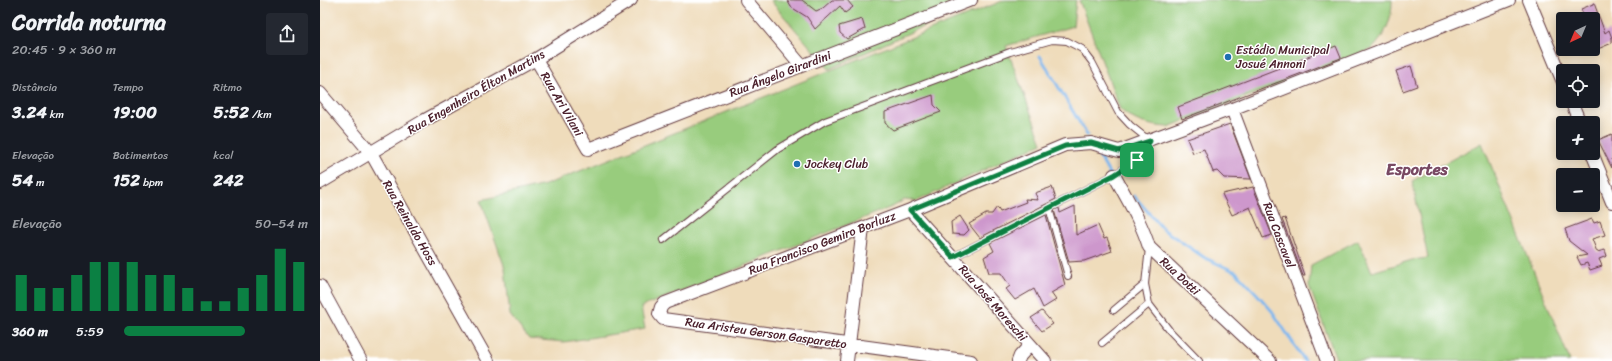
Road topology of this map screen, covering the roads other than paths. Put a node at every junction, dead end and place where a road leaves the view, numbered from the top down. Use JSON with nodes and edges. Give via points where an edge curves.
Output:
{"nodes":[{"id":1,"x":631,"y":0,"type":"edge"},
{"id":2,"x":746,"y":0,"type":"edge"},
{"id":3,"x":971,"y":0,"type":"edge"},
{"id":4,"x":1509,"y":0,"type":"edge"},
{"id":5,"x":1529,"y":0,"type":"edge"},
{"id":6,"x":536,"y":59,"type":"junction"},
{"id":7,"x":1556,"y":65,"type":"edge"},
{"id":8,"x":801,"y":66,"type":"junction"},
{"id":9,"x":320,"y":93,"type":"edge"},
{"id":10,"x":1232,"y":109,"type":"junction"},
{"id":11,"x":1150,"y":141,"type":"junction"},
{"id":12,"x":588,"y":149,"type":"joint"},
{"id":13,"x":371,"y":153,"type":"junction"},
{"id":14,"x":1597,"y":160,"type":"edge"},
{"id":15,"x":1114,"y":175,"type":"junction"},
{"id":16,"x":1608,"y":177,"type":"edge"},
{"id":17,"x":320,"y":183,"type":"edge"},
{"id":18,"x":1612,"y":202,"type":"edge"},
{"id":19,"x":1049,"y":208,"type":"junction"},
{"id":20,"x":910,"y":210,"type":"junction"},
{"id":21,"x":863,"y":228,"type":"junction"},
{"id":22,"x":663,"y":240,"type":"dead end"},
{"id":23,"x":1149,"y":247,"type":"junction"},
{"id":24,"x":953,"y":257,"type":"junction"},
{"id":25,"x":1068,"y":276,"type":"dead end"},
{"id":26,"x":1145,"y":284,"type":"junction"},
{"id":27,"x":320,"y":286,"type":"edge"},
{"id":28,"x":1149,"y":304,"type":"junction"},
{"id":29,"x":1114,"y":310,"type":"dead end"},
{"id":30,"x":659,"y":314,"type":"joint"},
{"id":31,"x":1102,"y":343,"type":"dead end"},
{"id":32,"x":849,"y":344,"type":"junction"},
{"id":33,"x":1030,"y":345,"type":"junction"},
{"id":34,"x":1194,"y":355,"type":"junction"},
{"id":35,"x":361,"y":361,"type":"edge"},
{"id":36,"x":488,"y":361,"type":"edge"},
{"id":37,"x":847,"y":361,"type":"edge"},
{"id":38,"x":971,"y":361,"type":"edge"},
{"id":39,"x":1018,"y":361,"type":"edge"},
{"id":40,"x":1044,"y":361,"type":"edge"},
{"id":41,"x":1189,"y":361,"type":"edge"},
{"id":42,"x":1199,"y":361,"type":"edge"},
{"id":43,"x":1270,"y":361,"type":"edge"},
{"id":44,"x":1327,"y":361,"type":"edge"}],
"edges":[{"from":1,"to":6,"type":"street","name":"Rua Engenheiro Élton Martins"},
{"from":2,"to":8,"type":"street"},
{"from":3,"to":8,"type":"street","name":"Rua Ângelo Girardini"},
{"from":4,"to":10,"type":"street","name":"Rua Francisco Gemiro Borluzz"},
{"from":5,"to":7,"type":"street"},
{"from":6,"to":12,"type":"street","name":"Rua Ari Vilani"},
{"from":6,"to":13,"type":"street","name":"Rua Engenheiro Élton Martins"},
{"from":8,"to":12,"type":"street","name":"Rua Ângelo Girardini"},
{"from":9,"to":13,"type":"street","name":"Rua Reinaldo Hoss"},
{"from":10,"to":11,"type":"street","name":"Rua Francisco Gemiro Borluzz"},
{"from":10,"to":44,"type":"street","name":"Rua Cascavel"},
{"from":11,"to":15,"type":"lane","via":[[1137,160]]},
{"from":11,"to":20,"type":"street","name":"Rua Francisco Gemiro Borluzz","via":[[1119,151],[1091,143],[1065,146]]},
{"from":11,"to":22,"type":"lane","via":[[1118,112],[1092,62],[1082,49],[1067,41],[1052,40],[1010,52],[825,121],[778,149]]},
{"from":13,"to":17,"type":"street","name":"Rua Engenheiro Élton Martins"},
{"from":13,"to":36,"type":"street","name":"Rua Reinaldo Hoss"},
{"from":14,"to":16,"type":"street"},
{"from":15,"to":19,"type":"lane"},
{"from":15,"to":23,"type":"street","name":"Rua Dotti","via":[[1144,230]]},
{"from":16,"to":18,"type":"street"},
{"from":19,"to":24,"type":"lane"},
{"from":19,"to":25,"type":"lane"},
{"from":20,"to":21,"type":"street","name":"Rua Francisco Gemiro Borluzz"},
{"from":20,"to":24,"type":"street","name":"Rua José Moreschi"},
{"from":21,"to":30,"type":"street","name":"Rua Francisco Gemiro Borluzz","via":[[665,303]]},
{"from":21,"to":32,"type":"street"},
{"from":23,"to":26,"type":"lane"},
{"from":23,"to":43,"type":"street","name":"Rua Dotti"},
{"from":24,"to":33,"type":"street","name":"Rua José Moreschi"},
{"from":26,"to":28,"type":"lane"},
{"from":26,"to":29,"type":"lane"},
{"from":27,"to":35,"type":"street"},
{"from":28,"to":31,"type":"lane"},
{"from":28,"to":34,"type":"lane","via":[[1169,330]]},
{"from":30,"to":32,"type":"street","name":"Rua Aristeu Gerson Gasparetto","via":[[663,319]]},
{"from":32,"to":37,"type":"street"},
{"from":32,"to":38,"type":"street","name":"Rua Aristeu Gerson Gasparetto"},
{"from":33,"to":39,"type":"street"},
{"from":33,"to":40,"type":"street","name":"Rua José Moreschi"},
{"from":34,"to":41,"type":"lane"},
{"from":34,"to":42,"type":"lane"}]}
